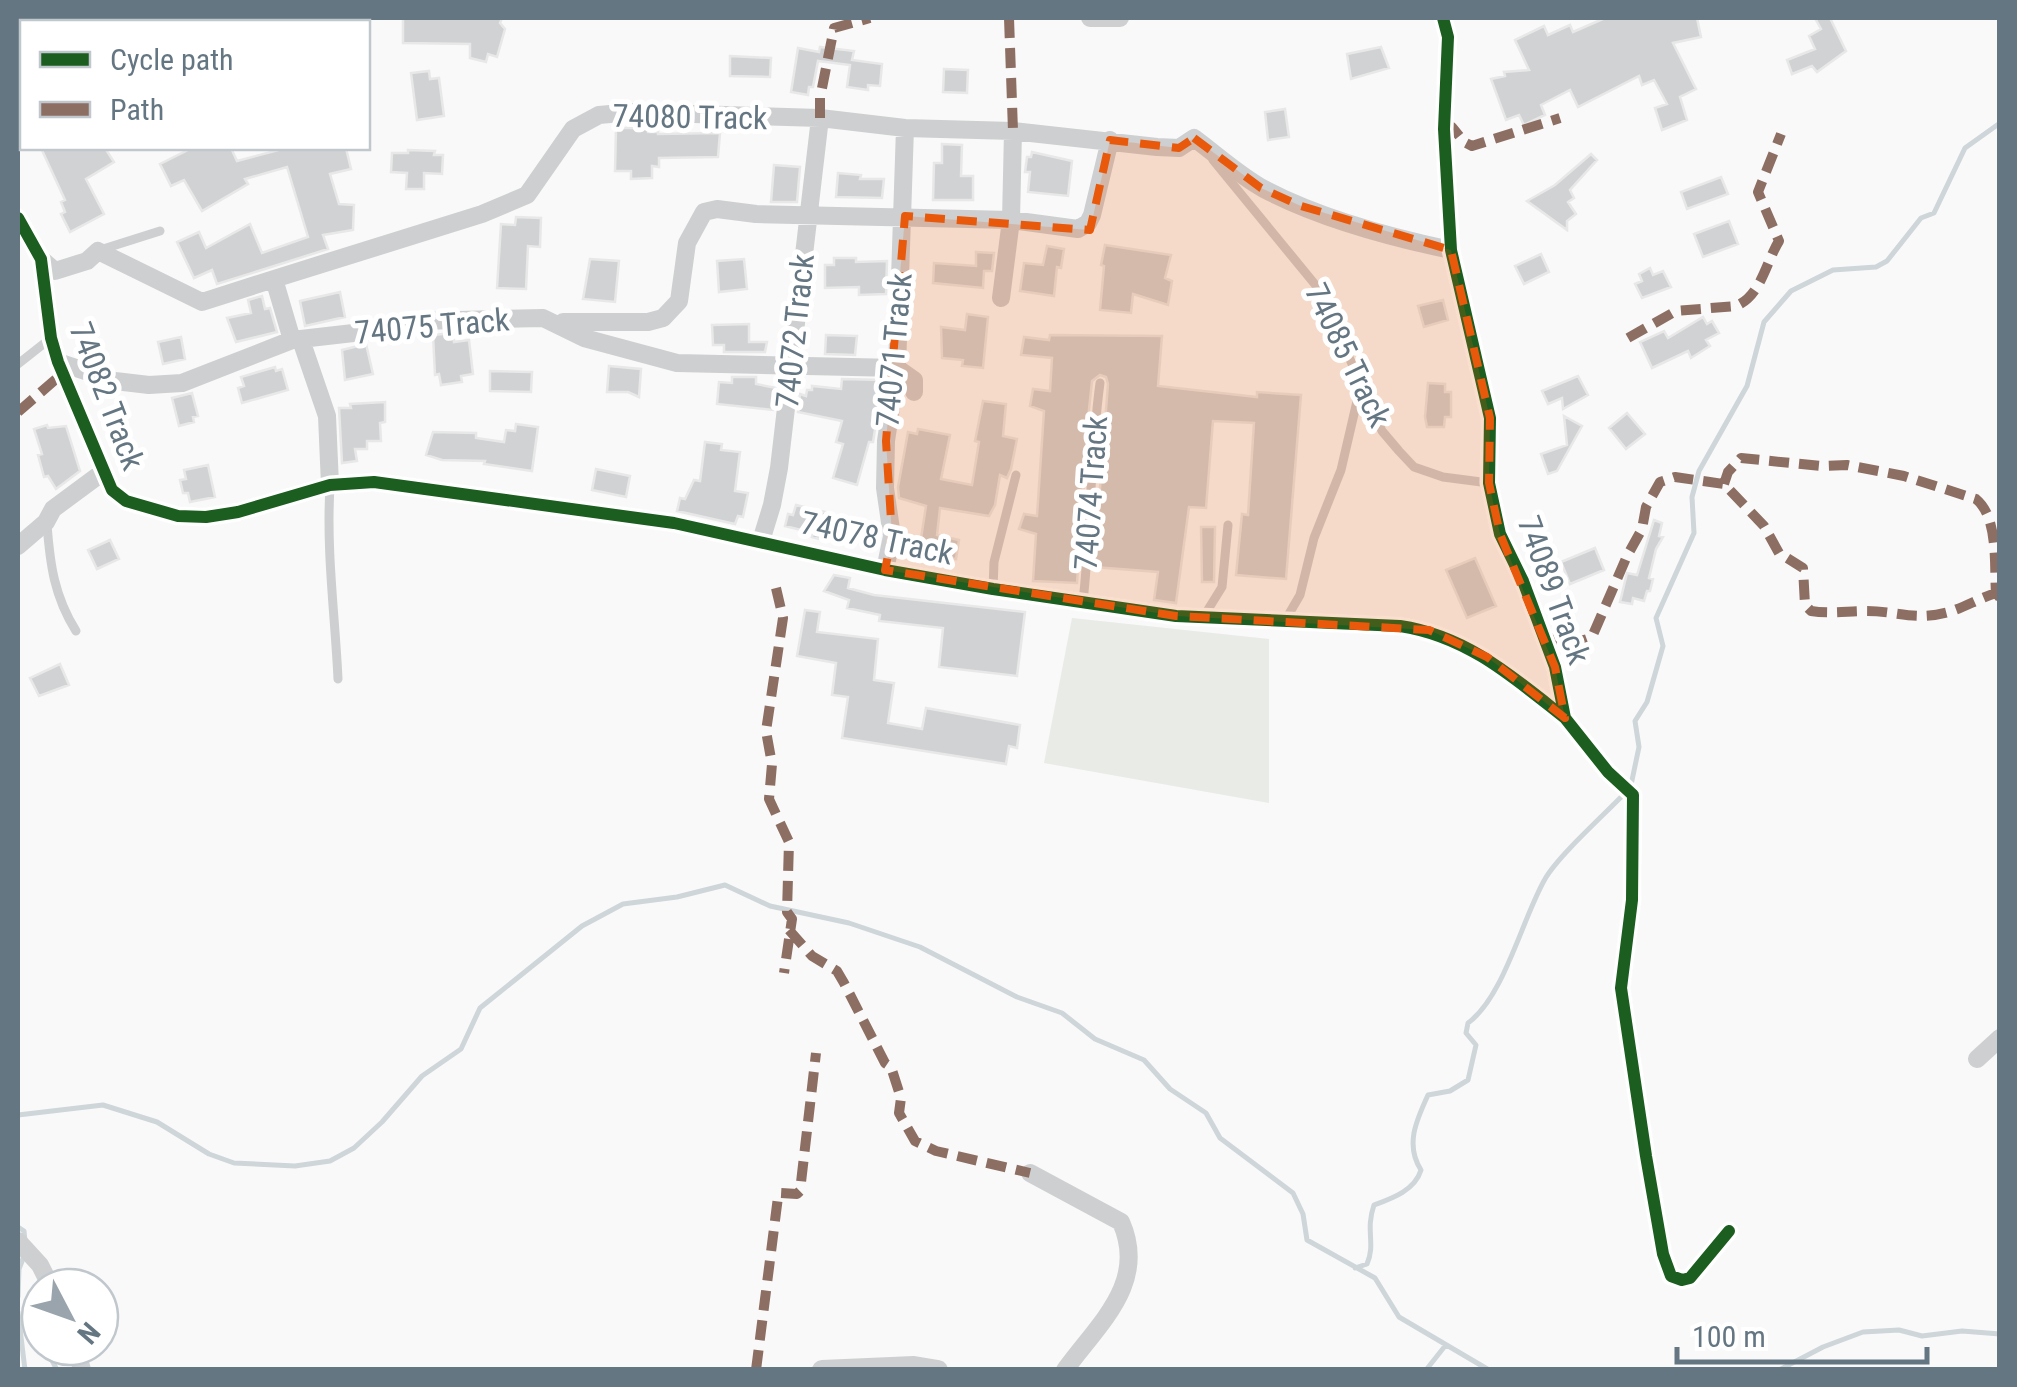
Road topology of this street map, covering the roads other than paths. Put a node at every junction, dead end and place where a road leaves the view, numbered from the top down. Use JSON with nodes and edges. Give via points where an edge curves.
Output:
{"nodes":[{"id":1,"x":1090,"y":18,"type":"edge"},
{"id":2,"x":1120,"y":18,"type":"edge"},
{"id":3,"x":1443,"y":18,"type":"edge"},
{"id":4,"x":820,"y":118,"type":"junction"},
{"id":5,"x":906,"y":128,"type":"junction"},
{"id":6,"x":1013,"y":131,"type":"junction"},
{"id":7,"x":1194,"y":138,"type":"junction"},
{"id":8,"x":1110,"y":140,"type":"junction"},
{"id":9,"x":808,"y":214,"type":"junction"},
{"id":10,"x":904,"y":216,"type":"junction"},
{"id":11,"x":18,"y":218,"type":"edge"},
{"id":12,"x":1011,"y":220,"type":"junction"},
{"id":13,"x":160,"y":231,"type":"dead end"},
{"id":14,"x":1451,"y":250,"type":"junction"},
{"id":15,"x":98,"y":251,"type":"junction"},
{"id":16,"x":41,"y":259,"type":"junction"},
{"id":17,"x":274,"y":279,"type":"junction"},
{"id":18,"x":1001,"y":298,"type":"dead end"},
{"id":19,"x":542,"y":318,"type":"junction"},
{"id":20,"x":51,"y":338,"type":"junction"},
{"id":21,"x":297,"y":340,"type":"junction"},
{"id":22,"x":58,"y":362,"type":"junction"},
{"id":23,"x":18,"y":364,"type":"edge"},
{"id":24,"x":793,"y":364,"type":"junction"},
{"id":25,"x":897,"y":368,"type":"junction"},
{"id":26,"x":1100,"y":383,"type":"dead end"},
{"id":27,"x":1361,"y":384,"type":"junction"},
{"id":28,"x":914,"y":392,"type":"dead end"},
{"id":29,"x":103,"y":472,"type":"junction"},
{"id":30,"x":1016,"y":475,"type":"dead end"},
{"id":31,"x":1489,"y":482,"type":"junction"},
{"id":32,"x":330,"y":485,"type":"junction"},
{"id":33,"x":157,"y":512,"type":"joint"},
{"id":34,"x":46,"y":522,"type":"junction"},
{"id":35,"x":1228,"y":525,"type":"dead end"},
{"id":36,"x":760,"y":541,"type":"junction"},
{"id":37,"x":18,"y":546,"type":"edge"},
{"id":38,"x":885,"y":570,"type":"junction"},
{"id":39,"x":993,"y":589,"type":"junction"},
{"id":40,"x":1082,"y":602,"type":"junction"},
{"id":41,"x":1200,"y":617,"type":"junction"},
{"id":42,"x":1284,"y":622,"type":"junction"},
{"id":43,"x":76,"y":631,"type":"dead end"},
{"id":44,"x":338,"y":679,"type":"dead end"},
{"id":45,"x":1565,"y":718,"type":"junction"},
{"id":46,"x":2000,"y":1038,"type":"edge"},
{"id":47,"x":1977,"y":1059,"type":"dead end"},
{"id":48,"x":1030,"y":1173,"type":"dead end"},
{"id":49,"x":1729,"y":1231,"type":"dead end"},
{"id":50,"x":18,"y":1241,"type":"edge"},
{"id":51,"x":41,"y":1267,"type":"edge"},
{"id":52,"x":822,"y":1370,"type":"edge"},
{"id":53,"x":938,"y":1370,"type":"edge"},
{"id":54,"x":1065,"y":1370,"type":"edge"}],
"edges":[{"from":1,"to":2,"type":"street"},
{"from":3,"to":14,"type":"street","name":"74089 Track"},
{"from":4,"to":5,"type":"street","name":"74080 Track"},
{"from":4,"to":9,"type":"street","name":"74072 Track"},
{"from":4,"to":17,"type":"street","name":"74080 Track","via":[[598,115],[573,128],[526,196]]},
{"from":5,"to":6,"type":"street","name":"74080 Track"},
{"from":5,"to":10,"type":"street","name":"74071 Track"},
{"from":6,"to":8,"type":"street","name":"74080 Track"},
{"from":6,"to":12,"type":"street"},
{"from":7,"to":8,"type":"street","via":[[1178,148]]},
{"from":7,"to":14,"type":"street","via":[[1261,188],[1301,206]]},
{"from":7,"to":27,"type":"lane","name":"74085 Track","via":[[1318,288]]},
{"from":8,"to":12,"type":"street","via":[[1088,223],[1078,229]]},
{"from":9,"to":10,"type":"street"},
{"from":9,"to":19,"type":"street","via":[[704,212],[688,242],[679,301],[663,318],[575,324]]},
{"from":9,"to":24,"type":"street","name":"74072 Track"},
{"from":10,"to":12,"type":"street"},
{"from":10,"to":25,"type":"street","name":"74071 Track"},
{"from":11,"to":16,"type":"street","name":"74082 Track"},
{"from":12,"to":18,"type":"street"},
{"from":13,"to":15,"type":"lane"},
{"from":14,"to":31,"type":"street","name":"74089 Track","via":[[1490,418]]},
{"from":15,"to":16,"type":"street","via":[[55,271]]},
{"from":15,"to":17,"type":"street","name":"74080 Track","via":[[202,302]]},
{"from":16,"to":20,"type":"street","name":"74082 Track"},
{"from":17,"to":21,"type":"street"},
{"from":19,"to":21,"type":"street","name":"74075 Track","via":[[418,320]]},
{"from":19,"to":24,"type":"street","name":"74075 Track","via":[[584,338],[677,363]]},
{"from":20,"to":22,"type":"street","name":"74082 Track"},
{"from":20,"to":23,"type":"lane"},
{"from":21,"to":22,"type":"street","name":"74075 Track","via":[[182,383],[115,380]]},
{"from":21,"to":32,"type":"street","via":[[327,416]]},
{"from":22,"to":29,"type":"street","name":"74082 Track"},
{"from":24,"to":25,"type":"street","name":"74075 Track"},
{"from":24,"to":36,"type":"street","name":"74072 Track","via":[[776,486]]},
{"from":25,"to":28,"type":"street","via":[[914,380]]},
{"from":25,"to":38,"type":"street","name":"74071 Track","via":[[886,441],[892,536]]},
{"from":26,"to":40,"type":"lane","name":"74074 Track"},
{"from":27,"to":31,"type":"lane","name":"74085 Track","via":[[1382,431],[1414,467]]},
{"from":27,"to":42,"type":"lane","via":[[1341,470],[1300,596]]},
{"from":29,"to":33,"type":"street","name":"74082 Track","via":[[126,501]]},
{"from":29,"to":34,"type":"street"},
{"from":30,"to":39,"type":"lane"},
{"from":31,"to":45,"type":"street","name":"74089 Track","via":[[1500,534],[1556,666]]},
{"from":32,"to":33,"type":"street","name":"74078 Track","via":[[238,512]]},
{"from":32,"to":36,"type":"street","name":"74078 Track","via":[[424,488]]},
{"from":32,"to":44,"type":"lane"},
{"from":34,"to":37,"type":"street"},
{"from":34,"to":43,"type":"lane","via":[[52,580]]},
{"from":35,"to":41,"type":"lane","via":[[1222,586]]},
{"from":36,"to":38,"type":"street","name":"74078 Track"},
{"from":38,"to":39,"type":"street","name":"74078 Track"},
{"from":39,"to":40,"type":"street","name":"74078 Track"},
{"from":40,"to":41,"type":"street","name":"74078 Track"},
{"from":41,"to":42,"type":"street","name":"74078 Track"},
{"from":42,"to":45,"type":"street","name":"74078 Track","via":[[1430,630],[1487,657]]},
{"from":45,"to":49,"type":"street","name":"74089 Track","via":[[1633,795],[1622,988],[1671,1276],[1690,1278]]},
{"from":46,"to":47,"type":"street"},
{"from":48,"to":54,"type":"street","via":[[1121,1222],[1126,1234],[1126,1289]]},
{"from":50,"to":51,"type":"street"},
{"from":52,"to":53,"type":"street"}]}
